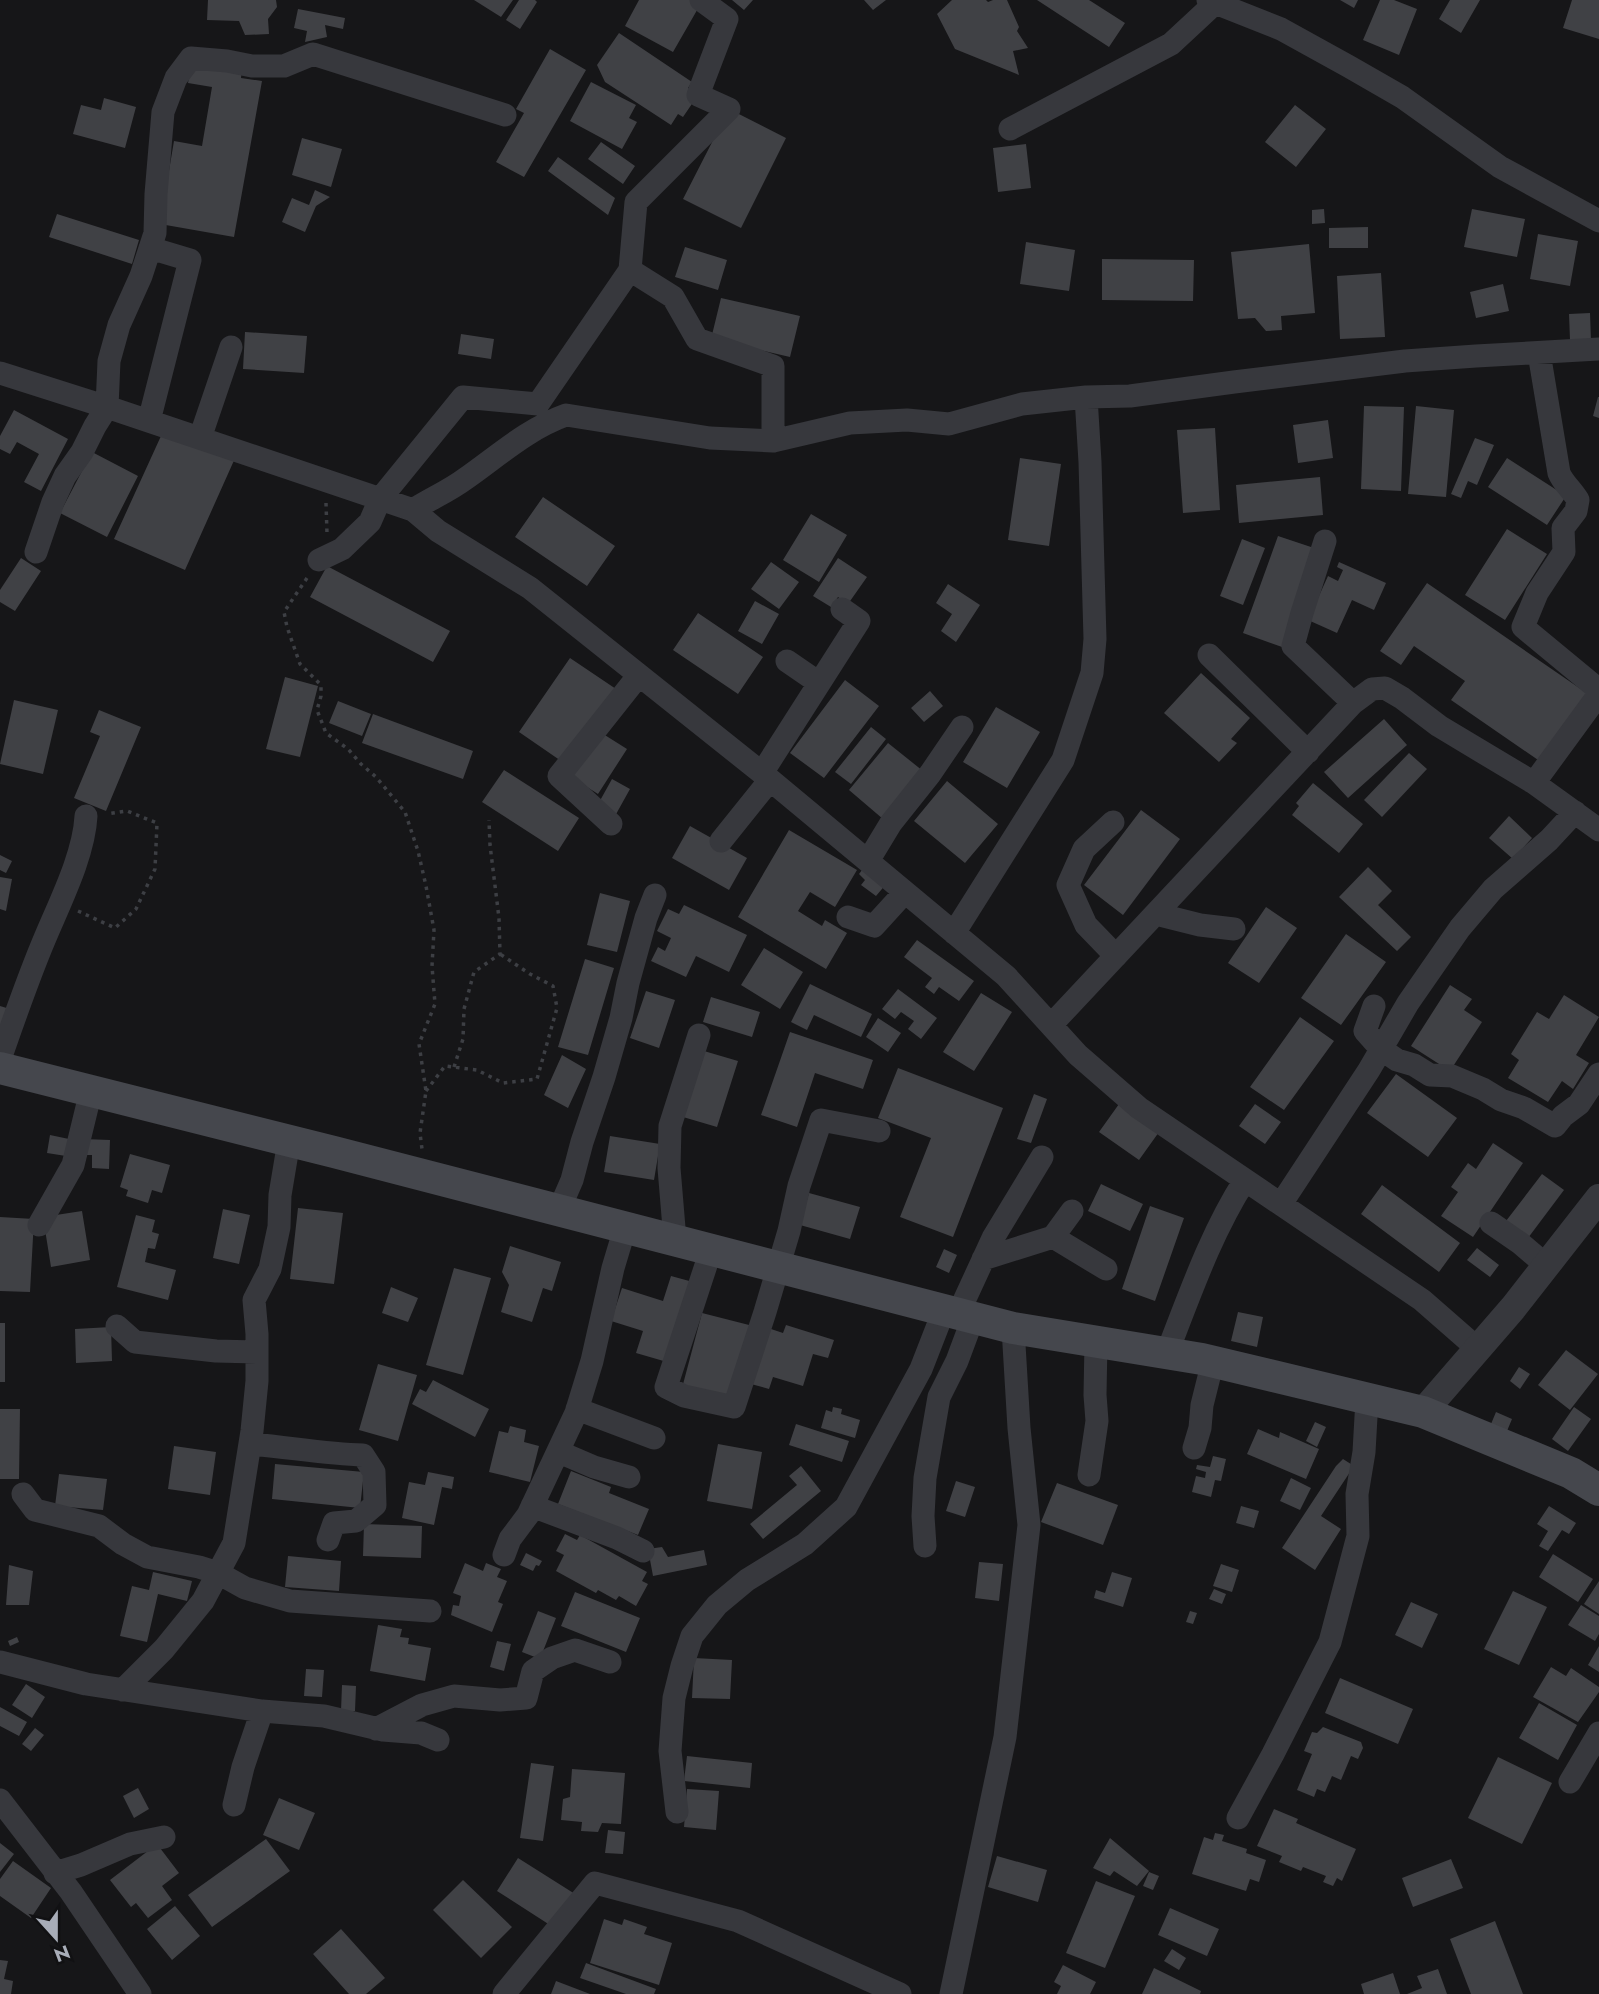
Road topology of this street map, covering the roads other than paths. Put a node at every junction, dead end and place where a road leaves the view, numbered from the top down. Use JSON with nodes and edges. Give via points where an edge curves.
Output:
{"nodes":[{"id":1,"x":701,"y":0,"type":"edge"},
{"id":2,"x":1213,"y":1,"type":"edge"},
{"id":3,"x":505,"y":115,"type":"dead end"},
{"id":4,"x":1010,"y":128,"type":"dead end"},
{"id":5,"x":1599,"y":221,"type":"edge"},
{"id":6,"x":150,"y":248,"type":"junction"},
{"id":7,"x":630,"y":270,"type":"junction"},
{"id":8,"x":230,"y":347,"type":"dead end"},
{"id":9,"x":1599,"y":349,"type":"edge"},
{"id":10,"x":1539,"y":353,"type":"junction"},
{"id":11,"x":0,"y":373,"type":"edge"},
{"id":12,"x":1086,"y":397,"type":"junction"},
{"id":13,"x":107,"y":407,"type":"junction"},
{"id":14,"x":149,"y":421,"type":"junction"},
{"id":15,"x":200,"y":438,"type":"junction"},
{"id":16,"x":773,"y":442,"type":"junction"},
{"id":17,"x":380,"y":499,"type":"junction"},
{"id":18,"x":413,"y":510,"type":"junction"},
{"id":19,"x":1325,"y":541,"type":"dead end"},
{"id":20,"x":36,"y":552,"type":"dead end"},
{"id":21,"x":319,"y":560,"type":"road end"},
{"id":22,"x":842,"y":609,"type":"dead end"},
{"id":23,"x":1209,"y":654,"type":"dead end"},
{"id":24,"x":787,"y":661,"type":"dead end"},
{"id":25,"x":639,"y":675,"type":"junction"},
{"id":26,"x":819,"y":683,"type":"junction"},
{"id":27,"x":1599,"y":692,"type":"edge"},
{"id":28,"x":1353,"y":703,"type":"junction"},
{"id":29,"x":962,"y":727,"type":"dead end"},
{"id":30,"x":1308,"y":752,"type":"junction"},
{"id":31,"x":766,"y":776,"type":"junction"},
{"id":32,"x":1534,"y":783,"type":"junction"},
{"id":33,"x":1575,"y":812,"type":"junction"},
{"id":34,"x":86,"y":816,"type":"road end"},
{"id":35,"x":1112,"y":822,"type":"dead end"},
{"id":36,"x":611,"y":824,"type":"dead end"},
{"id":37,"x":1599,"y":830,"type":"edge"},
{"id":38,"x":721,"y":841,"type":"dead end"},
{"id":39,"x":868,"y":861,"type":"junction"},
{"id":40,"x":905,"y":892,"type":"junction"},
{"id":41,"x":655,"y":895,"type":"dead end"},
{"id":42,"x":1156,"y":914,"type":"junction"},
{"id":43,"x":848,"y":918,"type":"dead end"},
{"id":44,"x":1234,"y":929,"type":"dead end"},
{"id":45,"x":954,"y":933,"type":"junction"},
{"id":46,"x":1116,"y":956,"type":"junction"},
{"id":47,"x":1374,"y":1006,"type":"dead end"},
{"id":48,"x":1052,"y":1024,"type":"junction"},
{"id":49,"x":699,"y":1035,"type":"dead end"},
{"id":50,"x":1381,"y":1049,"type":"junction"},
{"id":51,"x":0,"y":1059,"type":"edge"},
{"id":52,"x":0,"y":1068,"type":"edge"},
{"id":53,"x":1599,"y":1074,"type":"edge"},
{"id":54,"x":91,"y":1091,"type":"junction"},
{"id":55,"x":879,"y":1131,"type":"dead end"},
{"id":56,"x":289,"y":1141,"type":"junction"},
{"id":57,"x":1042,"y":1157,"type":"dead end"},
{"id":58,"x":1245,"y":1180,"type":"junction"},
{"id":59,"x":1599,"y":1198,"type":"edge"},
{"id":60,"x":1280,"y":1204,"type":"junction"},
{"id":61,"x":559,"y":1210,"type":"junction"},
{"id":62,"x":1072,"y":1212,"type":"dead end"},
{"id":63,"x":1491,"y":1223,"type":"dead end"},
{"id":64,"x":39,"y":1225,"type":"dead end"},
{"id":65,"x":625,"y":1228,"type":"junction"},
{"id":66,"x":1053,"y":1237,"type":"junction"},
{"id":67,"x":675,"y":1240,"type":"junction"},
{"id":68,"x":711,"y":1250,"type":"junction"},
{"id":69,"x":983,"y":1259,"type":"junction"},
{"id":70,"x":1547,"y":1266,"type":"junction"},
{"id":71,"x":779,"y":1267,"type":"junction"},
{"id":72,"x":1106,"y":1269,"type":"dead end"},
{"id":73,"x":958,"y":1314,"type":"junction"},
{"id":74,"x":117,"y":1326,"type":"dead end"},
{"id":75,"x":1013,"y":1328,"type":"junction"},
{"id":76,"x":1096,"y":1342,"type":"junction"},
{"id":77,"x":1478,"y":1349,"type":"junction"},
{"id":78,"x":257,"y":1352,"type":"junction"},
{"id":79,"x":1167,"y":1353,"type":"junction"},
{"id":80,"x":1213,"y":1361,"type":"junction"},
{"id":81,"x":1367,"y":1399,"type":"junction"},
{"id":82,"x":578,"y":1409,"type":"junction"},
{"id":83,"x":1423,"y":1412,"type":"junction"},
{"id":84,"x":654,"y":1437,"type":"dead end"},
{"id":85,"x":250,"y":1444,"type":"junction"},
{"id":86,"x":1194,"y":1448,"type":"dead end"},
{"id":87,"x":559,"y":1452,"type":"junction"},
{"id":88,"x":1089,"y":1475,"type":"dead end"},
{"id":89,"x":629,"y":1477,"type":"dead end"},
{"id":90,"x":1599,"y":1490,"type":"edge"},
{"id":91,"x":23,"y":1494,"type":"dead end"},
{"id":92,"x":532,"y":1506,"type":"junction"},
{"id":93,"x":328,"y":1540,"type":"dead end"},
{"id":94,"x":925,"y":1546,"type":"dead end"},
{"id":95,"x":643,"y":1550,"type":"dead end"},
{"id":96,"x":504,"y":1555,"type":"dead end"},
{"id":97,"x":218,"y":1573,"type":"junction"},
{"id":98,"x":430,"y":1611,"type":"dead end"},
{"id":99,"x":0,"y":1662,"type":"edge"},
{"id":100,"x":610,"y":1662,"type":"dead end"},
{"id":101,"x":122,"y":1690,"type":"junction"},
{"id":102,"x":262,"y":1712,"type":"junction"},
{"id":103,"x":376,"y":1729,"type":"junction"},
{"id":104,"x":1599,"y":1733,"type":"edge"},
{"id":105,"x":438,"y":1741,"type":"dead end"},
{"id":106,"x":1570,"y":1782,"type":"dead end"},
{"id":107,"x":0,"y":1800,"type":"edge"},
{"id":108,"x":234,"y":1805,"type":"dead end"},
{"id":109,"x":677,"y":1812,"type":"dead end"},
{"id":110,"x":1238,"y":1818,"type":"dead end"},
{"id":111,"x":164,"y":1838,"type":"dead end"},
{"id":112,"x":55,"y":1873,"type":"junction"},
{"id":113,"x":894,"y":1993,"type":"edge"},
{"id":114,"x":140,"y":1994,"type":"edge"},
{"id":115,"x":504,"y":1994,"type":"edge"},
{"id":116,"x":951,"y":1994,"type":"edge"}],
"edges":[{"from":1,"to":7,"type":"street","via":[[727,19],[698,95],[729,109],[636,202]]},
{"from":2,"to":4,"type":"street","via":[[1171,44]]},
{"from":2,"to":5,"type":"street","via":[[1281,29],[1348,66],[1402,97],[1500,167]]},
{"from":3,"to":6,"type":"street","via":[[313,54],[284,66],[191,58],[176,79],[163,112],[155,233]]},
{"from":6,"to":13,"type":"street","via":[[109,361]]},
{"from":6,"to":14,"type":"street","via":[[190,260]]},
{"from":7,"to":16,"type":"street","via":[[673,297],[697,339],[773,366]]},
{"from":7,"to":17,"type":"street","via":[[538,404],[463,397]]},
{"from":8,"to":15,"type":"street"},
{"from":9,"to":10,"type":"street"},
{"from":10,"to":12,"type":"street","via":[[1405,361],[1130,396]]},
{"from":10,"to":27,"type":"street","via":[[1559,473],[1578,500],[1563,528],[1564,552],[1537,593],[1523,627]]},
{"from":11,"to":13,"type":"street"},
{"from":12,"to":16,"type":"street","via":[[1022,404],[949,424],[907,420],[850,423]]},
{"from":12,"to":45,"type":"street","via":[[1095,639],[1092,673],[1063,760]]},
{"from":13,"to":14,"type":"street"},
{"from":13,"to":20,"type":"street","via":[[52,502]]},
{"from":14,"to":15,"type":"street"},
{"from":15,"to":17,"type":"street"},
{"from":16,"to":18,"type":"street","via":[[710,438],[566,415],[545,423]]},
{"from":17,"to":18,"type":"street"},
{"from":17,"to":21,"type":"street","via":[[370,522],[342,549]]},
{"from":18,"to":25,"type":"street","via":[[438,531],[530,588]]},
{"from":19,"to":28,"type":"street","via":[[1293,646]]},
{"from":22,"to":26,"type":"street","via":[[859,621]]},
{"from":23,"to":30,"type":"street"},
{"from":24,"to":26,"type":"street"},
{"from":25,"to":31,"type":"street"},
{"from":25,"to":36,"type":"street","via":[[559,776]]},
{"from":26,"to":31,"type":"street"},
{"from":27,"to":32,"type":"street"},
{"from":28,"to":30,"type":"street"},
{"from":28,"to":32,"type":"street","via":[[1372,689],[1385,688]]},
{"from":29,"to":39,"type":"street"},
{"from":30,"to":42,"type":"street"},
{"from":31,"to":38,"type":"street"},
{"from":31,"to":39,"type":"street"},
{"from":32,"to":33,"type":"street"},
{"from":33,"to":37,"type":"street"},
{"from":33,"to":50,"type":"street","via":[[1493,889],[1460,928]]},
{"from":34,"to":51,"type":"street","via":[[60,904]]},
{"from":35,"to":46,"type":"street","via":[[1084,849],[1068,885],[1086,925]]},
{"from":39,"to":40,"type":"street"},
{"from":40,"to":43,"type":"street","via":[[874,926]]},
{"from":40,"to":45,"type":"street"},
{"from":41,"to":61,"type":"street","via":[[604,1077]]},
{"from":42,"to":44,"type":"street"},
{"from":42,"to":46,"type":"street"},
{"from":45,"to":48,"type":"street","via":[[1006,976]]},
{"from":46,"to":48,"type":"street"},
{"from":47,"to":50,"type":"street","via":[[1365,1031]]},
{"from":48,"to":58,"type":"street","via":[[1078,1055],[1139,1108]]},
{"from":49,"to":67,"type":"street","via":[[670,1126]]},
{"from":50,"to":53,"type":"street","via":[[1430,1075],[1452,1076],[1483,1089],[1555,1126]]},
{"from":50,"to":60,"type":"street"},
{"from":52,"to":54,"type":"main road"},
{"from":54,"to":56,"type":"main road"},
{"from":54,"to":64,"type":"street","via":[[73,1165]]},
{"from":55,"to":71,"type":"street","via":[[821,1120]]},
{"from":56,"to":61,"type":"main road"},
{"from":56,"to":78,"type":"street","via":[[270,1269],[254,1300]]},
{"from":57,"to":69,"type":"street"},
{"from":58,"to":60,"type":"street"},
{"from":58,"to":79,"type":"street","via":[[1226,1211]]},
{"from":59,"to":70,"type":"street"},
{"from":60,"to":77,"type":"street","via":[[1422,1300]]},
{"from":61,"to":65,"type":"main road"},
{"from":62,"to":66,"type":"street"},
{"from":63,"to":70,"type":"street"},
{"from":65,"to":67,"type":"main road"},
{"from":65,"to":82,"type":"street"},
{"from":66,"to":69,"type":"street"},
{"from":66,"to":72,"type":"street"},
{"from":67,"to":68,"type":"main road"},
{"from":68,"to":71,"type":"main road"},
{"from":68,"to":71,"type":"street","via":[[666,1387],[684,1396],[734,1407]]},
{"from":69,"to":73,"type":"street"},
{"from":70,"to":77,"type":"street"},
{"from":71,"to":73,"type":"main road"},
{"from":73,"to":75,"type":"main road"},
{"from":73,"to":94,"type":"street","via":[[957,1361],[939,1397],[925,1478]]},
{"from":73,"to":109,"type":"street","via":[[921,1369],[846,1507],[805,1544],[717,1605],[692,1636],[674,1698],[670,1751]]},
{"from":74,"to":78,"type":"street","via":[[135,1342]]},
{"from":75,"to":76,"type":"main road"},
{"from":75,"to":116,"type":"street","via":[[1029,1525],[1005,1737]]},
{"from":76,"to":79,"type":"main road"},
{"from":76,"to":88,"type":"street","via":[[1097,1421]]},
{"from":77,"to":83,"type":"street"},
{"from":78,"to":85,"type":"street"},
{"from":79,"to":80,"type":"main road"},
{"from":80,"to":81,"type":"main road"},
{"from":80,"to":86,"type":"street"},
{"from":81,"to":83,"type":"main road"},
{"from":81,"to":110,"type":"street","via":[[1357,1494],[1358,1536],[1330,1642]]},
{"from":82,"to":84,"type":"street"},
{"from":82,"to":87,"type":"street"},
{"from":83,"to":90,"type":"main road","via":[[1571,1473]]},
{"from":85,"to":93,"type":"street","via":[[363,1455],[374,1472],[375,1505],[356,1521],[334,1523]]},
{"from":85,"to":97,"type":"street","via":[[234,1543]]},
{"from":87,"to":89,"type":"street"},
{"from":87,"to":92,"type":"street"},
{"from":91,"to":97,"type":"street","via":[[35,1510],[99,1526],[147,1557]]},
{"from":92,"to":95,"type":"street"},
{"from":92,"to":96,"type":"street"},
{"from":97,"to":98,"type":"street","via":[[245,1588],[290,1601]]},
{"from":97,"to":101,"type":"street","via":[[203,1601],[164,1649]]},
{"from":99,"to":101,"type":"street"},
{"from":100,"to":103,"type":"street","via":[[575,1650],[533,1671],[526,1698],[454,1696],[422,1705]]},
{"from":101,"to":102,"type":"street"},
{"from":102,"to":103,"type":"street","via":[[324,1716]]},
{"from":102,"to":108,"type":"street"},
{"from":103,"to":105,"type":"street","via":[[421,1733]]},
{"from":104,"to":106,"type":"street"},
{"from":107,"to":112,"type":"street"},
{"from":111,"to":112,"type":"street","via":[[130,1844]]},
{"from":112,"to":114,"type":"street"},
{"from":113,"to":115,"type":"street","via":[[738,1921],[595,1883]]}]}
